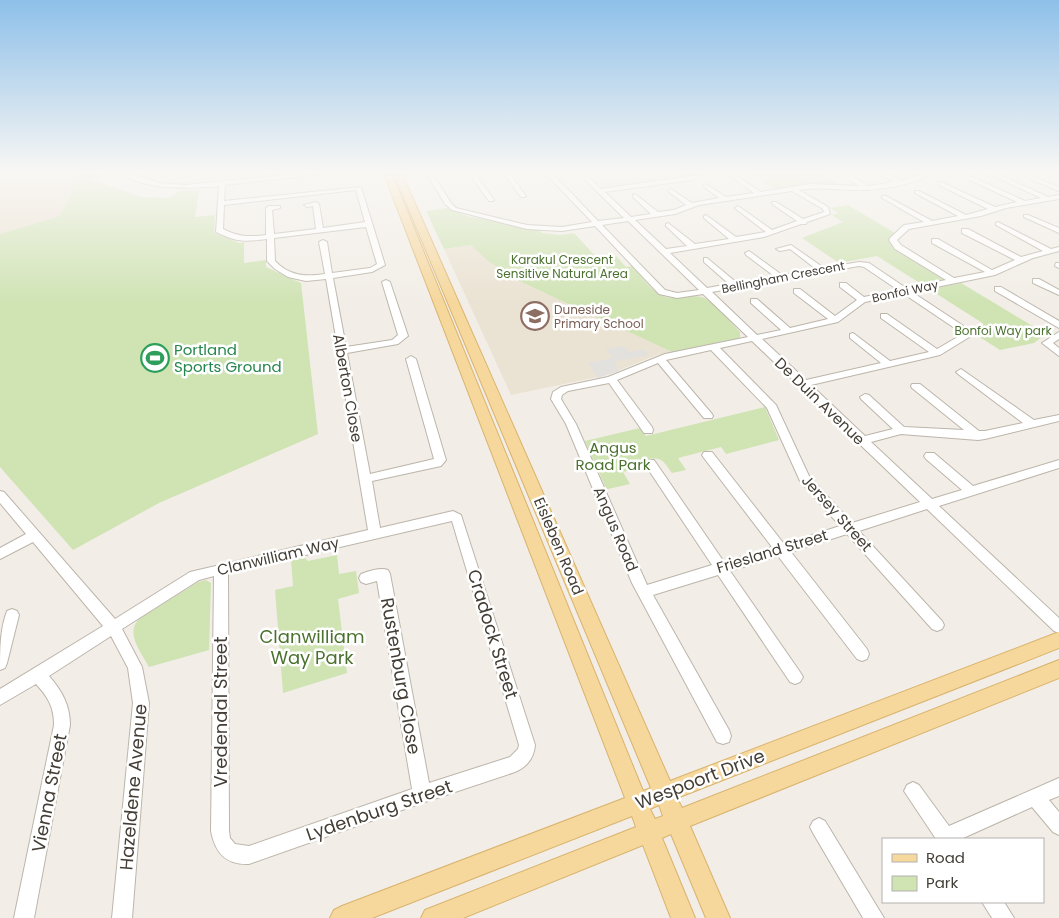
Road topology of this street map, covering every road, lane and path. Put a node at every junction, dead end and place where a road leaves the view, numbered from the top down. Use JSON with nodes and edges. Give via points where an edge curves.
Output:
{"nodes":[{"id":1,"x":219,"y":217,"type":"edge"},
{"id":2,"x":269,"y":217,"type":"edge"},
{"id":3,"x":318,"y":217,"type":"edge"},
{"id":4,"x":368,"y":217,"type":"edge"},
{"id":5,"x":405,"y":217,"type":"edge"},
{"id":6,"x":417,"y":217,"type":"edge"},
{"id":7,"x":483,"y":217,"type":"edge"},
{"id":8,"x":590,"y":217,"type":"edge"},
{"id":9,"x":627,"y":217,"type":"edge"},
{"id":10,"x":644,"y":217,"type":"edge"},
{"id":11,"x":706,"y":217,"type":"dead end"},
{"id":12,"x":750,"y":217,"type":"edge"},
{"id":13,"x":795,"y":217,"type":"edge"},
{"id":14,"x":819,"y":217,"type":"edge"},
{"id":15,"x":920,"y":217,"type":"edge"},
{"id":16,"x":965,"y":217,"type":"edge"},
{"id":17,"x":1028,"y":217,"type":"edge"},
{"id":18,"x":629,"y":219,"type":"junction"},
{"id":19,"x":804,"y":223,"type":"junction"},
{"id":20,"x":931,"y":223,"type":"junction"},
{"id":21,"x":370,"y":224,"type":"junction"},
{"id":22,"x":597,"y":224,"type":"junction"},
{"id":23,"x":998,"y":224,"type":"dead end"},
{"id":24,"x":668,"y":225,"type":"dead end"},
{"id":25,"x":320,"y":230,"type":"junction"},
{"id":26,"x":965,"y":231,"type":"dead end"},
{"id":27,"x":1059,"y":231,"type":"edge"},
{"id":28,"x":772,"y":233,"type":"junction"},
{"id":29,"x":270,"y":237,"type":"junction"},
{"id":30,"x":735,"y":240,"type":"junction"},
{"id":31,"x":936,"y":241,"type":"dead end"},
{"id":32,"x":323,"y":242,"type":"dead end"},
{"id":33,"x":692,"y":247,"type":"junction"},
{"id":34,"x":780,"y":249,"type":"dead end"},
{"id":35,"x":1055,"y":250,"type":"edge"},
{"id":36,"x":663,"y":252,"type":"junction"},
{"id":37,"x":749,"y":253,"type":"dead end"},
{"id":38,"x":707,"y":260,"type":"dead end"},
{"id":39,"x":1021,"y":260,"type":"junction"},
{"id":40,"x":822,"y":270,"type":"junction"},
{"id":41,"x":992,"y":273,"type":"junction"},
{"id":42,"x":328,"y":276,"type":"junction"},
{"id":43,"x":780,"y":277,"type":"junction"},
{"id":44,"x":953,"y":281,"type":"junction"},
{"id":45,"x":1036,"y":281,"type":"dead end"},
{"id":46,"x":386,"y":282,"type":"dead end"},
{"id":47,"x":843,"y":285,"type":"dead end"},
{"id":48,"x":735,"y":286,"type":"junction"},
{"id":49,"x":998,"y":289,"type":"dead end"},
{"id":50,"x":704,"y":291,"type":"junction"},
{"id":51,"x":797,"y":291,"type":"dead end"},
{"id":52,"x":905,"y":291,"type":"junction"},
{"id":53,"x":1059,"y":293,"type":"edge"},
{"id":54,"x":862,"y":300,"type":"junction"},
{"id":55,"x":754,"y":301,"type":"dead end"},
{"id":56,"x":884,"y":316,"type":"dead end"},
{"id":57,"x":835,"y":320,"type":"junction"},
{"id":58,"x":1059,"y":325,"type":"edge"},
{"id":59,"x":788,"y":331,"type":"junction"},
{"id":60,"x":1059,"y":335,"type":"edge"},
{"id":61,"x":853,"y":336,"type":"dead end"},
{"id":62,"x":754,"y":338,"type":"junction"},
{"id":63,"x":714,"y":347,"type":"junction"},
{"id":64,"x":341,"y":351,"type":"junction"},
{"id":65,"x":1059,"y":353,"type":"edge"},
{"id":66,"x":936,"y":354,"type":"junction"},
{"id":67,"x":411,"y":359,"type":"dead end"},
{"id":68,"x":660,"y":359,"type":"junction"},
{"id":69,"x":889,"y":365,"type":"junction"},
{"id":70,"x":961,"y":372,"type":"dead end"},
{"id":71,"x":611,"y":379,"type":"junction"},
{"id":72,"x":803,"y":384,"type":"junction"},
{"id":73,"x":916,"y":386,"type":"dead end"},
{"id":74,"x":865,"y":397,"type":"dead end"},
{"id":75,"x":708,"y":416,"type":"dead end"},
{"id":76,"x":1059,"y":418,"type":"edge"},
{"id":77,"x":1031,"y":423,"type":"junction"},
{"id":78,"x":648,"y":430,"type":"dead end"},
{"id":79,"x":901,"y":430,"type":"junction"},
{"id":80,"x":978,"y":436,"type":"junction"},
{"id":81,"x":862,"y":441,"type":"junction"},
{"id":82,"x":708,"y":455,"type":"dead end"},
{"id":83,"x":930,"y":456,"type":"dead end"},
{"id":84,"x":650,"y":463,"type":"dead end"},
{"id":85,"x":1059,"y":464,"type":"edge"},
{"id":86,"x":364,"y":478,"type":"junction"},
{"id":87,"x":971,"y":491,"type":"junction"},
{"id":88,"x":0,"y":494,"type":"edge"},
{"id":89,"x":929,"y":504,"type":"junction"},
{"id":90,"x":455,"y":516,"type":"joint"},
{"id":91,"x":850,"y":528,"type":"junction"},
{"id":92,"x":375,"y":533,"type":"junction"},
{"id":93,"x":34,"y":534,"type":"junction"},
{"id":94,"x":781,"y":548,"type":"junction"},
{"id":95,"x":0,"y":554,"type":"edge"},
{"id":96,"x":721,"y":567,"type":"junction"},
{"id":97,"x":221,"y":569,"type":"junction"},
{"id":98,"x":366,"y":578,"type":"dead end"},
{"id":99,"x":644,"y":592,"type":"junction"},
{"id":100,"x":12,"y":615,"type":"dead end"},
{"id":101,"x":937,"y":625,"type":"dead end"},
{"id":102,"x":1059,"y":627,"type":"edge"},
{"id":103,"x":114,"y":628,"type":"junction"},
{"id":104,"x":1059,"y":640,"type":"edge"},
{"id":105,"x":862,"y":654,"type":"dead end"},
{"id":106,"x":0,"y":663,"type":"edge"},
{"id":107,"x":1059,"y":669,"type":"edge"},
{"id":108,"x":38,"y":674,"type":"junction"},
{"id":109,"x":795,"y":677,"type":"dead end"},
{"id":110,"x":0,"y":698,"type":"edge"},
{"id":111,"x":724,"y":736,"type":"dead end"},
{"id":112,"x":526,"y":753,"type":"joint"},
{"id":113,"x":1059,"y":787,"type":"edge"},
{"id":114,"x":913,"y":791,"type":"dead end"},
{"id":115,"x":665,"y":792,"type":"junction"},
{"id":116,"x":422,"y":794,"type":"junction"},
{"id":117,"x":1035,"y":797,"type":"junction"},
{"id":118,"x":639,"y":803,"type":"junction"},
{"id":119,"x":677,"y":820,"type":"junction"},
{"id":120,"x":1059,"y":826,"type":"edge"},
{"id":121,"x":819,"y":827,"type":"dead end"},
{"id":122,"x":650,"y":831,"type":"junction"},
{"id":123,"x":946,"y":838,"type":"edge"},
{"id":124,"x":229,"y":852,"type":"joint"},
{"id":125,"x":993,"y":903,"type":"edge"},
{"id":126,"x":24,"y":918,"type":"edge"},
{"id":127,"x":122,"y":918,"type":"edge"},
{"id":128,"x":342,"y":918,"type":"edge"},
{"id":129,"x":433,"y":918,"type":"edge"},
{"id":130,"x":683,"y":918,"type":"edge"},
{"id":131,"x":718,"y":918,"type":"edge"},
{"id":132,"x":874,"y":918,"type":"edge"},
{"id":133,"x":1004,"y":918,"type":"edge"}],
"edges":[{"from":1,"to":29,"type":"street","via":[[220,232],[240,239]]},
{"from":2,"to":29,"type":"street"},
{"from":3,"to":25,"type":"street"},
{"from":4,"to":21,"type":"street"},
{"from":5,"to":118,"type":"main road","name":"Eisleben Road"},
{"from":6,"to":115,"type":"main road","name":"Eisleben Road"},
{"from":7,"to":22,"type":"street","via":[[538,229],[562,230]]},
{"from":8,"to":22,"type":"street"},
{"from":9,"to":18,"type":"street","name":"De Duin Avenue"},
{"from":10,"to":18,"type":"street"},
{"from":11,"to":30,"type":"street"},
{"from":12,"to":28,"type":"street"},
{"from":13,"to":19,"type":"street"},
{"from":14,"to":19,"type":"street"},
{"from":15,"to":20,"type":"street"},
{"from":16,"to":20,"type":"street"},
{"from":17,"to":27,"type":"street"},
{"from":18,"to":22,"type":"street"},
{"from":18,"to":36,"type":"street","name":"De Duin Avenue"},
{"from":19,"to":28,"type":"street"},
{"from":20,"to":44,"type":"street","via":[[907,227],[893,240],[894,243]]},
{"from":21,"to":25,"type":"street"},
{"from":21,"to":42,"type":"street","via":[[381,265],[372,270]]},
{"from":22,"to":50,"type":"street","name":"Bellingham Crescent","via":[[664,294],[675,296]]},
{"from":23,"to":35,"type":"street"},
{"from":24,"to":33,"type":"street"},
{"from":25,"to":29,"type":"street"},
{"from":26,"to":39,"type":"street"},
{"from":28,"to":30,"type":"street"},
{"from":29,"to":42,"type":"street","via":[[271,261],[276,267],[302,278]]},
{"from":30,"to":33,"type":"street"},
{"from":31,"to":41,"type":"street"},
{"from":32,"to":42,"type":"street","name":"Alberton Close"},
{"from":33,"to":36,"type":"street"},
{"from":34,"to":40,"type":"street","via":[[791,247]]},
{"from":35,"to":39,"type":"street","name":"Bonfoi Way"},
{"from":36,"to":50,"type":"street","name":"De Duin Avenue"},
{"from":37,"to":43,"type":"street"},
{"from":38,"to":48,"type":"street"},
{"from":39,"to":41,"type":"street","name":"Bonfoi Way"},
{"from":40,"to":43,"type":"street","name":"Bellingham Crescent"},
{"from":40,"to":52,"type":"street","name":"Bellingham Crescent","via":[[851,264],[866,265]]},
{"from":41,"to":44,"type":"street","name":"Bonfoi Way"},
{"from":42,"to":64,"type":"street","name":"Alberton Close"},
{"from":43,"to":48,"type":"street","name":"Bellingham Crescent"},
{"from":44,"to":52,"type":"street","name":"Bonfoi Way"},
{"from":45,"to":53,"type":"street"},
{"from":46,"to":64,"type":"street","via":[[403,336],[395,342]]},
{"from":47,"to":54,"type":"street"},
{"from":48,"to":50,"type":"street","name":"Bellingham Crescent"},
{"from":49,"to":58,"type":"street"},
{"from":50,"to":62,"type":"street","name":"De Duin Avenue"},
{"from":51,"to":57,"type":"street"},
{"from":52,"to":54,"type":"street","name":"Bonfoi Way"},
{"from":52,"to":66,"type":"street","name":"Bellingham Crescent","via":[[965,333],[966,336]]},
{"from":54,"to":57,"type":"street","name":"Bonfoi Way"},
{"from":55,"to":59,"type":"street"},
{"from":56,"to":66,"type":"street"},
{"from":57,"to":59,"type":"street","name":"Bonfoi Way"},
{"from":59,"to":62,"type":"street","name":"Bonfoi Way"},
{"from":60,"to":65,"type":"street","via":[[1047,344]]},
{"from":61,"to":69,"type":"street"},
{"from":62,"to":63,"type":"street","name":"Angus Road"},
{"from":62,"to":72,"type":"street","name":"De Duin Avenue"},
{"from":63,"to":68,"type":"street","name":"Angus Road"},
{"from":63,"to":91,"type":"street","name":"Jersey Street","via":[[770,405],[801,474]]},
{"from":64,"to":86,"type":"street","name":"Alberton Close"},
{"from":66,"to":69,"type":"street","name":"Bellingham Crescent"},
{"from":67,"to":86,"type":"street","via":[[440,460]]},
{"from":68,"to":71,"type":"street","name":"Angus Road"},
{"from":68,"to":75,"type":"street"},
{"from":69,"to":72,"type":"street","name":"Bellingham Crescent"},
{"from":70,"to":77,"type":"street"},
{"from":71,"to":78,"type":"street"},
{"from":71,"to":99,"type":"street","name":"Angus Road","via":[[565,389],[557,394],[556,399],[571,424]]},
{"from":72,"to":81,"type":"street","name":"De Duin Avenue"},
{"from":73,"to":80,"type":"street"},
{"from":74,"to":79,"type":"street"},
{"from":76,"to":77,"type":"street"},
{"from":77,"to":80,"type":"street"},
{"from":79,"to":80,"type":"street"},
{"from":79,"to":81,"type":"street"},
{"from":81,"to":89,"type":"street","name":"De Duin Avenue"},
{"from":82,"to":94,"type":"street"},
{"from":83,"to":87,"type":"street"},
{"from":84,"to":96,"type":"street"},
{"from":85,"to":87,"type":"street","name":"Friesland Street"},
{"from":86,"to":92,"type":"street","name":"Alberton Close"},
{"from":87,"to":89,"type":"street","name":"Friesland Street"},
{"from":88,"to":93,"type":"street","name":"Hazeldene Avenue"},
{"from":89,"to":91,"type":"street","name":"Friesland Street"},
{"from":89,"to":102,"type":"street","name":"De Duin Avenue"},
{"from":90,"to":92,"type":"street","name":"Clanwilliam Way"},
{"from":90,"to":112,"type":"street","name":"Cradock Street","via":[[527,745]]},
{"from":91,"to":94,"type":"street","name":"Friesland Street"},
{"from":91,"to":101,"type":"street","name":"Jersey Street"},
{"from":92,"to":97,"type":"street","name":"Clanwilliam Way"},
{"from":93,"to":95,"type":"street"},
{"from":93,"to":103,"type":"street","name":"Hazeldene Avenue"},
{"from":94,"to":96,"type":"street","name":"Friesland Street"},
{"from":94,"to":105,"type":"street"},
{"from":96,"to":99,"type":"street","name":"Friesland Street"},
{"from":96,"to":109,"type":"street"},
{"from":97,"to":103,"type":"street","name":"Clanwilliam Way","via":[[195,576]]},
{"from":97,"to":124,"type":"street","name":"Vredendal Street","via":[[220,831],[224,847]]},
{"from":98,"to":116,"type":"street","name":"Rustenburg Close","via":[[383,574]]},
{"from":99,"to":111,"type":"street","name":"Angus Road"},
{"from":100,"to":106,"type":"street"},
{"from":103,"to":108,"type":"street","name":"Clanwilliam Way"},
{"from":103,"to":127,"type":"street","name":"Hazeldene Avenue","via":[[135,667],[141,703]]},
{"from":104,"to":115,"type":"main road","name":"Wespoort Drive"},
{"from":107,"to":119,"type":"main road","name":"Wespoort Drive"},
{"from":108,"to":110,"type":"street","name":"Clanwilliam Way"},
{"from":108,"to":126,"type":"street","name":"Vienna Street","via":[[63,712]]},
{"from":112,"to":116,"type":"street","name":"Lydenburg Street","via":[[515,764]]},
{"from":113,"to":117,"type":"street"},
{"from":114,"to":123,"type":"street"},
{"from":115,"to":118,"type":"main road","name":"Wespoort Drive"},
{"from":115,"to":119,"type":"main road","name":"Eisleben Road"},
{"from":116,"to":124,"type":"street","name":"Lydenburg Street","via":[[249,855]]},
{"from":117,"to":120,"type":"street"},
{"from":117,"to":123,"type":"street"},
{"from":118,"to":122,"type":"main road","name":"Eisleben Road"},
{"from":118,"to":128,"type":"main road","name":"Wespoort Drive"},
{"from":119,"to":122,"type":"main road","name":"Wespoort Drive"},
{"from":119,"to":131,"type":"main road","name":"Eisleben Road"},
{"from":121,"to":132,"type":"street"},
{"from":122,"to":129,"type":"main road","name":"Wespoort Drive"},
{"from":122,"to":130,"type":"main road","name":"Eisleben Road"},
{"from":125,"to":133,"type":"street"}]}
